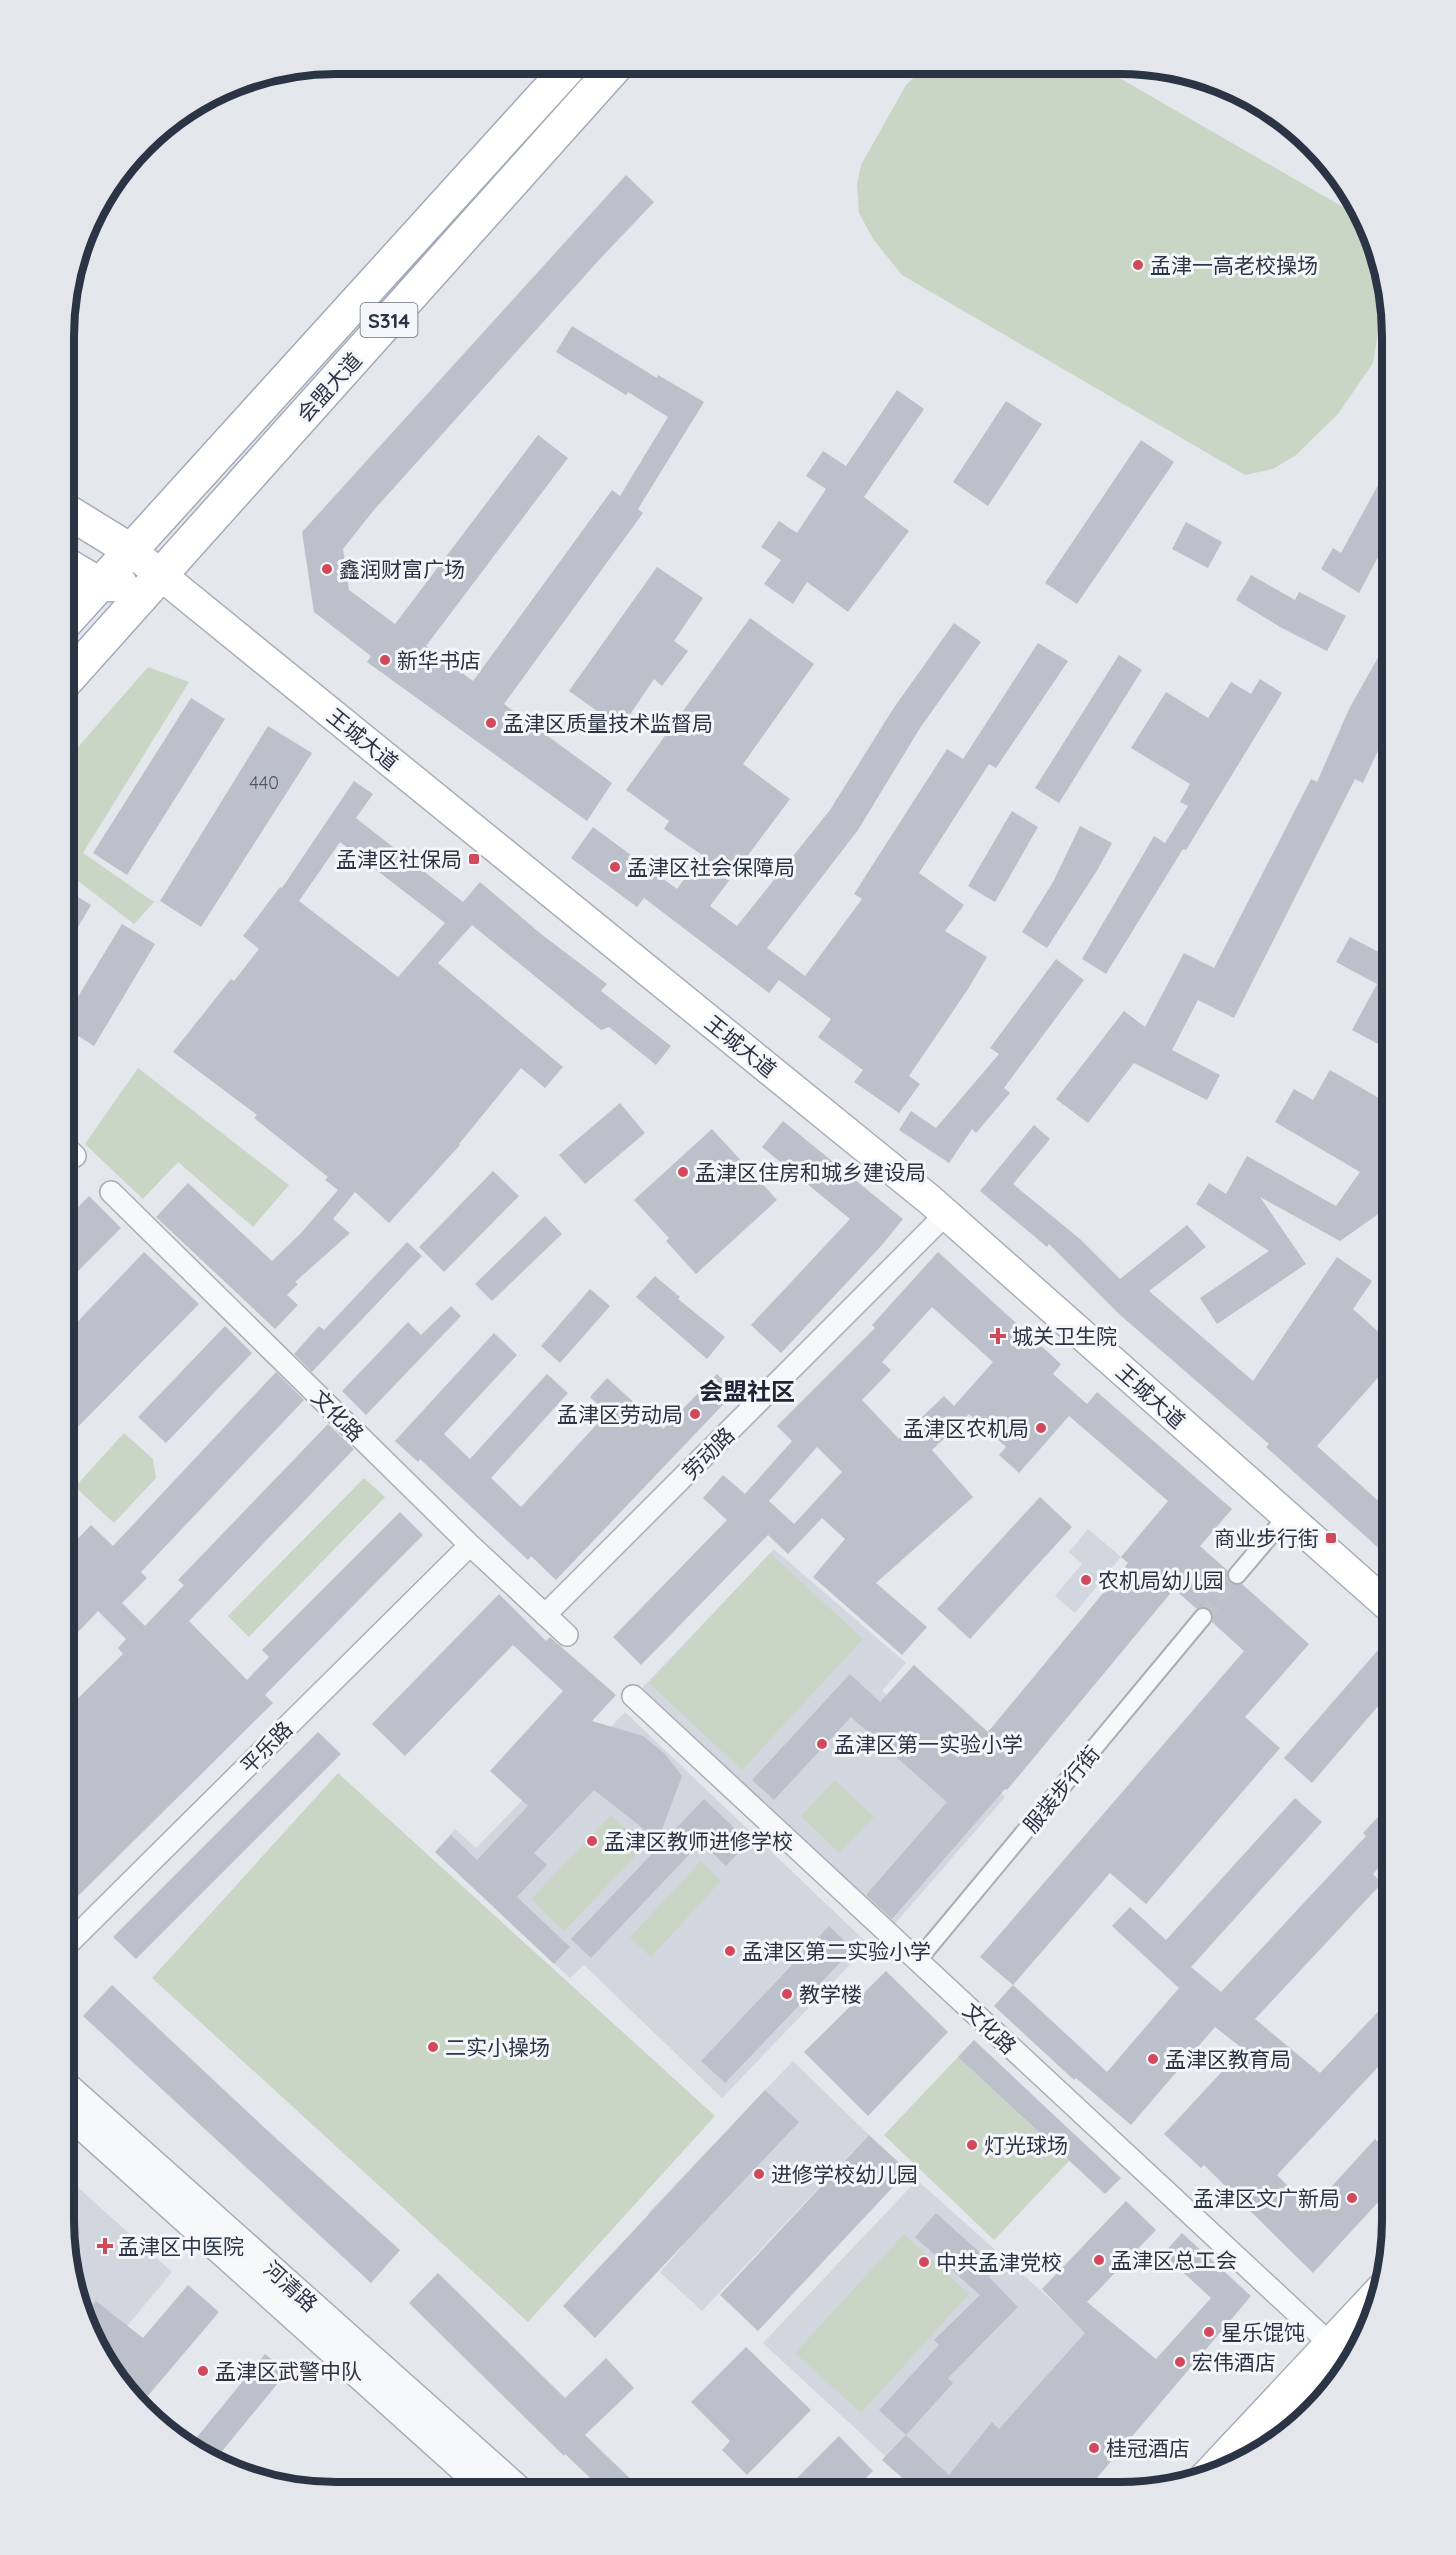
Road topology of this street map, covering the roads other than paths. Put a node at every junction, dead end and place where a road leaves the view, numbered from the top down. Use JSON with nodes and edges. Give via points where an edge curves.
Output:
{"nodes":[{"id":1,"x":563,"y":74,"type":"edge"},
{"id":2,"x":609,"y":74,"type":"edge"},
{"id":3,"x":74,"y":516,"type":"edge"},
{"id":4,"x":130,"y":550,"type":"junction"},
{"id":5,"x":74,"y":569,"type":"edge"},
{"id":6,"x":155,"y":581,"type":"junction"},
{"id":7,"x":99,"y":584,"type":"junction"},
{"id":8,"x":74,"y":613,"type":"edge"},
{"id":9,"x":74,"y":672,"type":"edge"},
{"id":10,"x":111,"y":1192,"type":"dead end"},
{"id":11,"x":942,"y":1219,"type":"junction"},
{"id":12,"x":1287,"y":1516,"type":"junction"},
{"id":13,"x":470,"y":1545,"type":"junction"},
{"id":14,"x":1237,"y":1575,"type":"tunnel mouth"},
{"id":15,"x":1382,"y":1600,"type":"edge"},
{"id":16,"x":545,"y":1615,"type":"junction"},
{"id":17,"x":1203,"y":1617,"type":"tunnel mouth"},
{"id":18,"x":1382,"y":1619,"type":"edge"},
{"id":19,"x":567,"y":1635,"type":"dead end"},
{"id":20,"x":633,"y":1696,"type":"dead end"},
{"id":21,"x":74,"y":1938,"type":"edge"},
{"id":22,"x":918,"y":1960,"type":"junction"},
{"id":23,"x":74,"y":2093,"type":"edge"},
{"id":24,"x":74,"y":2119,"type":"edge"},
{"id":25,"x":1364,"y":2319,"type":"edge"},
{"id":26,"x":1345,"y":2350,"type":"edge"},
{"id":27,"x":1283,"y":2425,"type":"edge"},
{"id":28,"x":1222,"y":2461,"type":"edge"},
{"id":29,"x":478,"y":2482,"type":"edge"},
{"id":30,"x":510,"y":2482,"type":"edge"}],
"edges":[{"from":1,"to":4,"type":"main road","name":"会盟大道","number":"S314"},
{"from":2,"to":6,"type":"main road","name":"会盟大道","number":"S314"},
{"from":3,"to":4,"type":"main road","name":"王城大道"},
{"from":4,"to":6,"type":"main road","name":"王城大道"},
{"from":4,"to":7,"type":"main road","name":"会盟大道","number":"S314"},
{"from":5,"to":7,"type":"main road"},
{"from":6,"to":7,"type":"main road"},
{"from":6,"to":9,"type":"main road","name":"会盟大道","number":"S314"},
{"from":6,"to":11,"type":"main road","name":"王城大道"},
{"from":7,"to":8,"type":"main road","name":"会盟大道","number":"S314"},
{"from":10,"to":13,"type":"street","name":"文化路"},
{"from":11,"to":12,"type":"main road","name":"王城大道"},
{"from":11,"to":16,"type":"street","name":"劳动路"},
{"from":11,"to":18,"type":"main road","name":"王城大道"},
{"from":12,"to":14,"type":"street"},
{"from":12,"to":15,"type":"main road","name":"王城大道"},
{"from":13,"to":16,"type":"street","name":"文化路"},
{"from":13,"to":21,"type":"street","name":"平乐路"},
{"from":16,"to":19,"type":"street","name":"文化路"},
{"from":17,"to":22,"type":"street","name":"服装步行街"},
{"from":20,"to":22,"type":"street","name":"文化路"},
{"from":22,"to":26,"type":"street","name":"文化路"},
{"from":23,"to":30,"type":"street","name":"河清路"},
{"from":24,"to":29,"type":"street","name":"河清路"},
{"from":25,"to":26,"type":"main road"},
{"from":26,"to":27,"type":"main road"},
{"from":26,"to":28,"type":"main road"}]}
